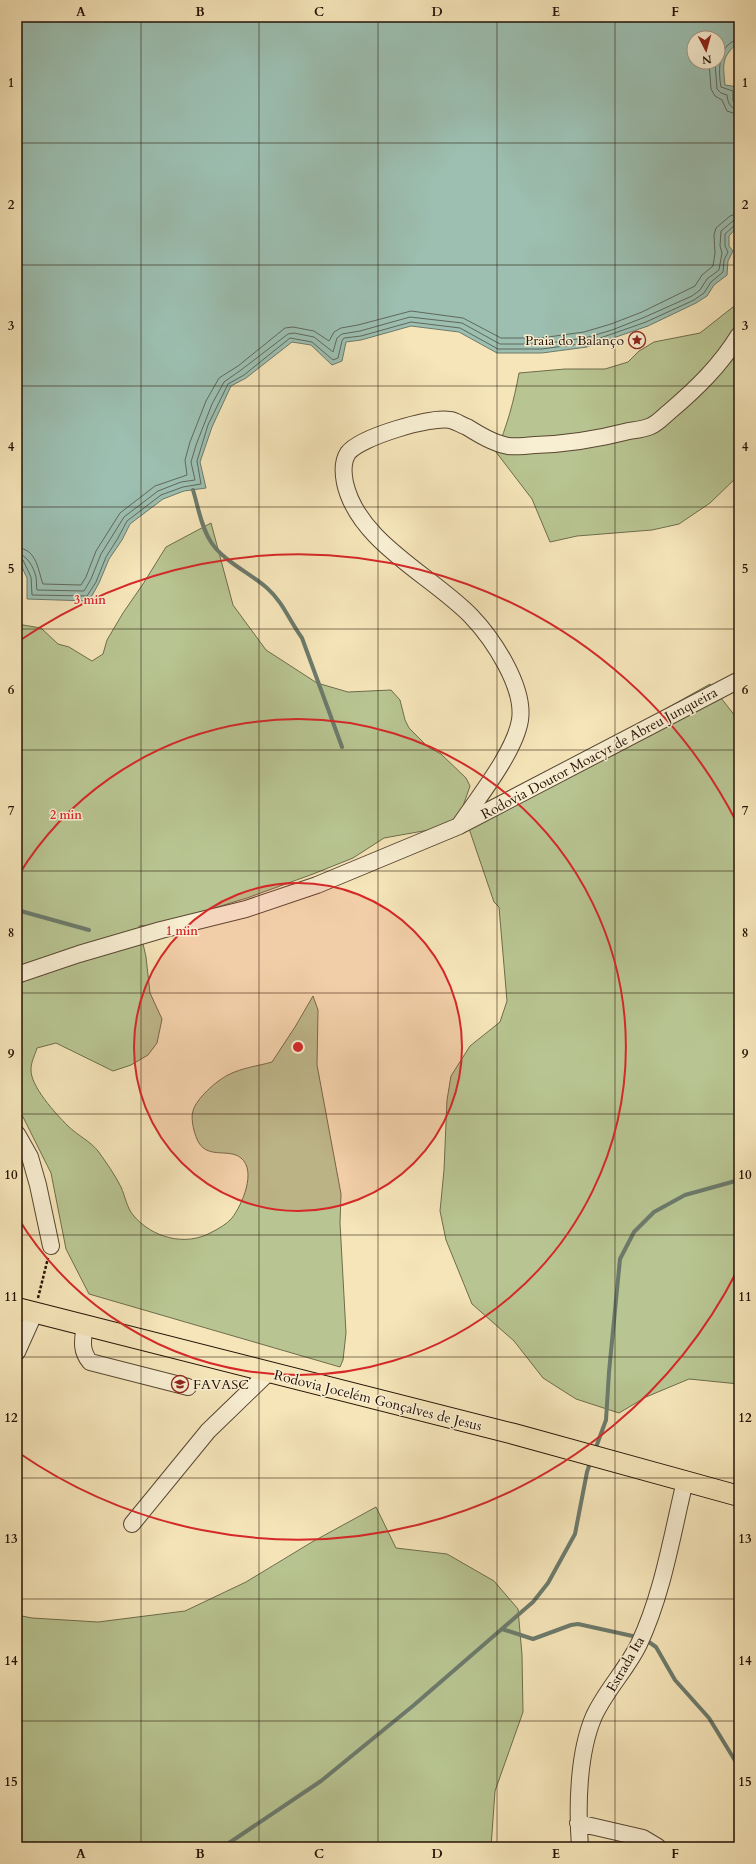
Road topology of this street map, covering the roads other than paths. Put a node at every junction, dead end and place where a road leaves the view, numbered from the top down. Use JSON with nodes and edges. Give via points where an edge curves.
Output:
{"nodes":[{"id":1,"x":737,"y":342,"type":"edge"},
{"id":2,"x":739,"y":680,"type":"edge"},
{"id":3,"x":459,"y":826,"type":"junction"},
{"id":4,"x":17,"y":975,"type":"edge"},
{"id":5,"x":17,"y":1134,"type":"edge"},
{"id":6,"x":51,"y":1246,"type":"road end"},
{"id":7,"x":26,"y":1310,"type":"edge"},
{"id":8,"x":85,"y":1325,"type":"junction"},
{"id":9,"x":17,"y":1352,"type":"edge"},
{"id":10,"x":269,"y":1372,"type":"junction"},
{"id":11,"x":188,"y":1387,"type":"dead end"},
{"id":12,"x":685,"y":1481,"type":"junction"},
{"id":13,"x":739,"y":1496,"type":"edge"},
{"id":14,"x":132,"y":1524,"type":"dead end"},
{"id":15,"x":578,"y":1823,"type":"junction"},
{"id":16,"x":580,"y":1847,"type":"edge"},
{"id":17,"x":658,"y":1847,"type":"edge"}],
"edges":[{"from":1,"to":3,"type":"street","via":[[699,387],[653,425],[608,437],[565,444],[511,446],[495,443],[456,421],[443,419],[372,437],[356,445],[348,453],[343,474],[346,488],[367,526],[384,544],[443,590],[472,617],[494,647],[512,679],[520,702],[520,720],[513,743]]},
{"from":2,"to":3,"type":"street","name":"Rodovia Doutor Moacyr de Abreu Junqueira"},
{"from":3,"to":4,"type":"street","name":"Rodovia Doutor Moacyr de Abreu Junqueira","via":[[317,885],[246,909],[124,941]]},
{"from":5,"to":6,"type":"street","via":[[30,1157]]},
{"from":7,"to":8,"type":"main road","name":"Rodovia Jocelém Gonçalves de Jesus"},
{"from":7,"to":9,"type":"street"},
{"from":8,"to":10,"type":"main road","name":"Rodovia Jocelém Gonçalves de Jesus"},
{"from":8,"to":11,"type":"street","via":[[82,1346],[90,1362]]},
{"from":10,"to":12,"type":"main road","name":"Rodovia Jocelém Gonçalves de Jesus","via":[[514,1434]]},
{"from":10,"to":14,"type":"street","via":[[208,1431]]},
{"from":12,"to":13,"type":"main road","name":"Rodovia Jocelém Gonçalves de Jesus"},
{"from":12,"to":15,"type":"street","name":"Estrada Ita","via":[[654,1606],[639,1645],[595,1715],[584,1746]]},
{"from":15,"to":16,"type":"street","name":"Estrada Ita"},
{"from":15,"to":17,"type":"street","via":[[643,1838]]}]}
